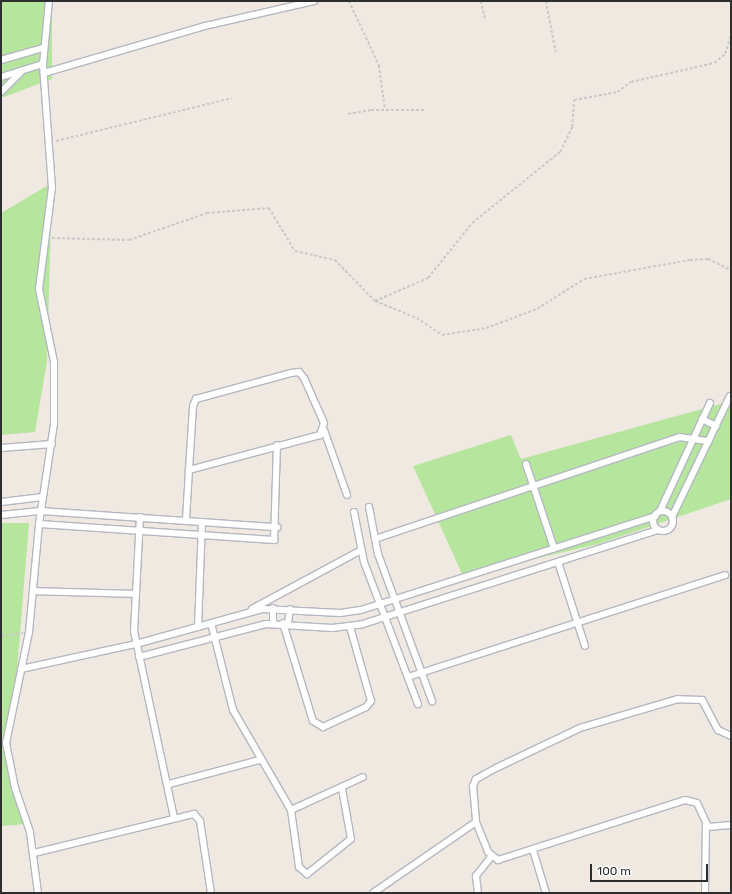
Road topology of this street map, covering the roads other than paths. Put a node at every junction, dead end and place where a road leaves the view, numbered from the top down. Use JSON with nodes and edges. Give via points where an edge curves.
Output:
{"nodes":[{"id":1,"x":48,"y":1,"type":"edge"},
{"id":2,"x":314,"y":1,"type":"edge"},
{"id":3,"x":43,"y":48,"type":"junction"},
{"id":4,"x":1,"y":60,"type":"edge"},
{"id":5,"x":43,"y":64,"type":"junction"},
{"id":6,"x":22,"y":71,"type":"junction"},
{"id":7,"x":44,"y":73,"type":"junction"},
{"id":8,"x":1,"y":77,"type":"edge"},
{"id":9,"x":1,"y":92,"type":"edge"},
{"id":10,"x":730,"y":396,"type":"edge"},
{"id":11,"x":710,"y":403,"type":"dead end"},
{"id":12,"x":702,"y":419,"type":"junction"},
{"id":13,"x":716,"y":426,"type":"junction"},
{"id":14,"x":324,"y":430,"type":"junction"},
{"id":15,"x":694,"y":437,"type":"junction"},
{"id":16,"x":709,"y":441,"type":"junction"},
{"id":17,"x":52,"y":444,"type":"junction"},
{"id":18,"x":277,"y":445,"type":"junction"},
{"id":19,"x":1,"y":448,"type":"edge"},
{"id":20,"x":526,"y":464,"type":"dead end"},
{"id":21,"x":190,"y":470,"type":"junction"},
{"id":22,"x":534,"y":486,"type":"junction"},
{"id":23,"x":347,"y":495,"type":"dead end"},
{"id":24,"x":43,"y":497,"type":"junction"},
{"id":25,"x":1,"y":502,"type":"edge"},
{"id":26,"x":369,"y":507,"type":"dead end"},
{"id":27,"x":40,"y":511,"type":"junction"},
{"id":28,"x":354,"y":512,"type":"dead end"},
{"id":29,"x":657,"y":514,"type":"junction"},
{"id":30,"x":1,"y":515,"type":"edge"},
{"id":31,"x":140,"y":517,"type":"junction"},
{"id":32,"x":672,"y":517,"type":"junction"},
{"id":33,"x":186,"y":520,"type":"junction"},
{"id":34,"x":202,"y":522,"type":"junction"},
{"id":35,"x":38,"y":524,"type":"junction"},
{"id":36,"x":277,"y":527,"type":"junction"},
{"id":37,"x":264,"y":528,"type":"junction"},
{"id":38,"x":658,"y":530,"type":"junction"},
{"id":39,"x":139,"y":532,"type":"junction"},
{"id":40,"x":202,"y":536,"type":"junction"},
{"id":41,"x":375,"y":539,"type":"junction"},
{"id":42,"x":263,"y":540,"type":"junction"},
{"id":43,"x":554,"y":548,"type":"junction"},
{"id":44,"x":361,"y":550,"type":"junction"},
{"id":45,"x":558,"y":562,"type":"junction"},
{"id":46,"x":725,"y":575,"type":"dead end"},
{"id":47,"x":33,"y":591,"type":"junction"},
{"id":48,"x":135,"y":594,"type":"junction"},
{"id":49,"x":395,"y":599,"type":"junction"},
{"id":50,"x":381,"y":604,"type":"junction"},
{"id":51,"x":273,"y":608,"type":"junction"},
{"id":52,"x":290,"y":609,"type":"junction"},
{"id":53,"x":400,"y":612,"type":"junction"},
{"id":54,"x":244,"y":613,"type":"junction"},
{"id":55,"x":385,"y":617,"type":"junction"},
{"id":56,"x":577,"y":622,"type":"junction"},
{"id":57,"x":211,"y":623,"type":"junction"},
{"id":58,"x":273,"y":623,"type":"junction"},
{"id":59,"x":285,"y":623,"type":"junction"},
{"id":60,"x":198,"y":627,"type":"junction"},
{"id":61,"x":350,"y":627,"type":"junction"},
{"id":62,"x":214,"y":636,"type":"junction"},
{"id":63,"x":136,"y":644,"type":"junction"},
{"id":64,"x":585,"y":646,"type":"dead end"},
{"id":65,"x":139,"y":657,"type":"junction"},
{"id":66,"x":21,"y":669,"type":"junction"},
{"id":67,"x":422,"y":672,"type":"junction"},
{"id":68,"x":408,"y":677,"type":"junction"},
{"id":69,"x":432,"y":701,"type":"dead end"},
{"id":70,"x":418,"y":704,"type":"dead end"},
{"id":71,"x":731,"y":736,"type":"edge"},
{"id":72,"x":259,"y":760,"type":"junction"},
{"id":73,"x":363,"y":777,"type":"dead end"},
{"id":74,"x":169,"y":784,"type":"junction"},
{"id":75,"x":342,"y":789,"type":"junction"},
{"id":76,"x":291,"y":810,"type":"junction"},
{"id":77,"x":174,"y":817,"type":"junction"},
{"id":78,"x":476,"y":822,"type":"junction"},
{"id":79,"x":706,"y":825,"type":"junction"},
{"id":80,"x":731,"y":825,"type":"edge"},
{"id":81,"x":533,"y":850,"type":"junction"},
{"id":82,"x":34,"y":853,"type":"junction"},
{"id":83,"x":491,"y":857,"type":"junction"},
{"id":84,"x":376,"y":892,"type":"edge"},
{"id":85,"x":38,"y":893,"type":"edge"},
{"id":86,"x":211,"y":893,"type":"edge"},
{"id":87,"x":478,"y":893,"type":"edge"},
{"id":88,"x":546,"y":893,"type":"edge"},
{"id":89,"x":705,"y":893,"type":"edge"}],
"edges":[{"from":1,"to":3,"type":"street"},
{"from":2,"to":7,"type":"street","via":[[205,26]]},
{"from":3,"to":4,"type":"street"},
{"from":3,"to":5,"type":"street"},
{"from":5,"to":6,"type":"street"},
{"from":5,"to":7,"type":"street"},
{"from":6,"to":8,"type":"street"},
{"from":6,"to":9,"type":"street"},
{"from":7,"to":17,"type":"street","via":[[52,188],[39,293],[54,362]]},
{"from":10,"to":13,"type":"street"},
{"from":11,"to":12,"type":"street"},
{"from":12,"to":13,"type":"street"},
{"from":12,"to":15,"type":"street"},
{"from":13,"to":16,"type":"street"},
{"from":14,"to":18,"type":"street","via":[[318,436]]},
{"from":14,"to":21,"type":"street","via":[[324,423],[299,372],[203,394],[196,398],[194,406]]},
{"from":14,"to":23,"type":"street"},
{"from":15,"to":16,"type":"street"},
{"from":15,"to":22,"type":"street","via":[[679,437]]},
{"from":15,"to":29,"type":"street"},
{"from":16,"to":32,"type":"street"},
{"from":17,"to":19,"type":"street"},
{"from":17,"to":24,"type":"street"},
{"from":18,"to":21,"type":"street"},
{"from":18,"to":36,"type":"street"},
{"from":20,"to":22,"type":"street"},
{"from":21,"to":33,"type":"street"},
{"from":22,"to":41,"type":"street"},
{"from":22,"to":43,"type":"street"},
{"from":24,"to":25,"type":"street"},
{"from":24,"to":27,"type":"street"},
{"from":26,"to":41,"type":"street"},
{"from":27,"to":30,"type":"street"},
{"from":27,"to":31,"type":"street"},
{"from":27,"to":35,"type":"street"},
{"from":28,"to":44,"type":"street"},
{"from":29,"to":32,"type":"street"},
{"from":29,"to":38,"type":"street","via":[[654,525]]},
{"from":29,"to":43,"type":"street"},
{"from":31,"to":33,"type":"street"},
{"from":31,"to":39,"type":"street"},
{"from":32,"to":38,"type":"street","via":[[671,527]]},
{"from":33,"to":34,"type":"street"},
{"from":34,"to":37,"type":"street"},
{"from":34,"to":40,"type":"street"},
{"from":35,"to":39,"type":"street"},
{"from":35,"to":47,"type":"street"},
{"from":36,"to":37,"type":"street"},
{"from":36,"to":42,"type":"street","via":[[275,540]]},
{"from":37,"to":42,"type":"street"},
{"from":38,"to":45,"type":"street"},
{"from":39,"to":40,"type":"street"},
{"from":39,"to":48,"type":"street"},
{"from":40,"to":42,"type":"street"},
{"from":40,"to":60,"type":"street"},
{"from":41,"to":49,"type":"street"},
{"from":43,"to":49,"type":"street"},
{"from":44,"to":50,"type":"street"},
{"from":44,"to":54,"type":"street"},
{"from":45,"to":53,"type":"street"},
{"from":45,"to":56,"type":"street"},
{"from":46,"to":56,"type":"street"},
{"from":47,"to":48,"type":"street"},
{"from":47,"to":66,"type":"street","via":[[29,632]]},
{"from":48,"to":63,"type":"street"},
{"from":49,"to":50,"type":"street"},
{"from":49,"to":53,"type":"street"},
{"from":50,"to":52,"type":"street","via":[[340,613]]},
{"from":50,"to":55,"type":"street"},
{"from":51,"to":52,"type":"street"},
{"from":51,"to":54,"type":"street"},
{"from":51,"to":58,"type":"street"},
{"from":52,"to":59,"type":"street"},
{"from":53,"to":55,"type":"street"},
{"from":53,"to":67,"type":"street"},
{"from":54,"to":57,"type":"street"},
{"from":55,"to":61,"type":"street"},
{"from":55,"to":68,"type":"street"},
{"from":56,"to":64,"type":"street"},
{"from":56,"to":67,"type":"street"},
{"from":57,"to":60,"type":"street"},
{"from":57,"to":62,"type":"street"},
{"from":58,"to":59,"type":"street"},
{"from":58,"to":62,"type":"street"},
{"from":59,"to":61,"type":"street"},
{"from":59,"to":61,"type":"street","via":[[312,718],[323,727],[366,707],[371,701]]},
{"from":60,"to":63,"type":"street"},
{"from":62,"to":65,"type":"street"},
{"from":62,"to":72,"type":"street","via":[[233,710]]},
{"from":63,"to":65,"type":"street"},
{"from":63,"to":66,"type":"street"},
{"from":65,"to":74,"type":"street"},
{"from":66,"to":82,"type":"street","via":[[6,750]]},
{"from":67,"to":68,"type":"street"},
{"from":67,"to":69,"type":"street"},
{"from":68,"to":70,"type":"street"},
{"from":71,"to":78,"type":"street","via":[[718,730],[705,704],[696,698],[678,699],[601,720],[525,752],[476,779]]},
{"from":72,"to":74,"type":"street"},
{"from":72,"to":76,"type":"street"},
{"from":73,"to":75,"type":"street"},
{"from":74,"to":77,"type":"street"},
{"from":75,"to":76,"type":"street"},
{"from":75,"to":76,"type":"street","via":[[351,839],[307,874],[299,867]]},
{"from":77,"to":82,"type":"street"},
{"from":77,"to":86,"type":"street","via":[[191,814],[199,817]]},
{"from":78,"to":83,"type":"street"},
{"from":78,"to":84,"type":"street"},
{"from":79,"to":80,"type":"street","via":[[711,828]]},
{"from":79,"to":81,"type":"street","via":[[697,803],[690,799]]},
{"from":79,"to":89,"type":"street"},
{"from":81,"to":83,"type":"street","via":[[498,860]]},
{"from":81,"to":88,"type":"street"},
{"from":82,"to":85,"type":"street"},
{"from":83,"to":87,"type":"street","via":[[476,876]]}]}
